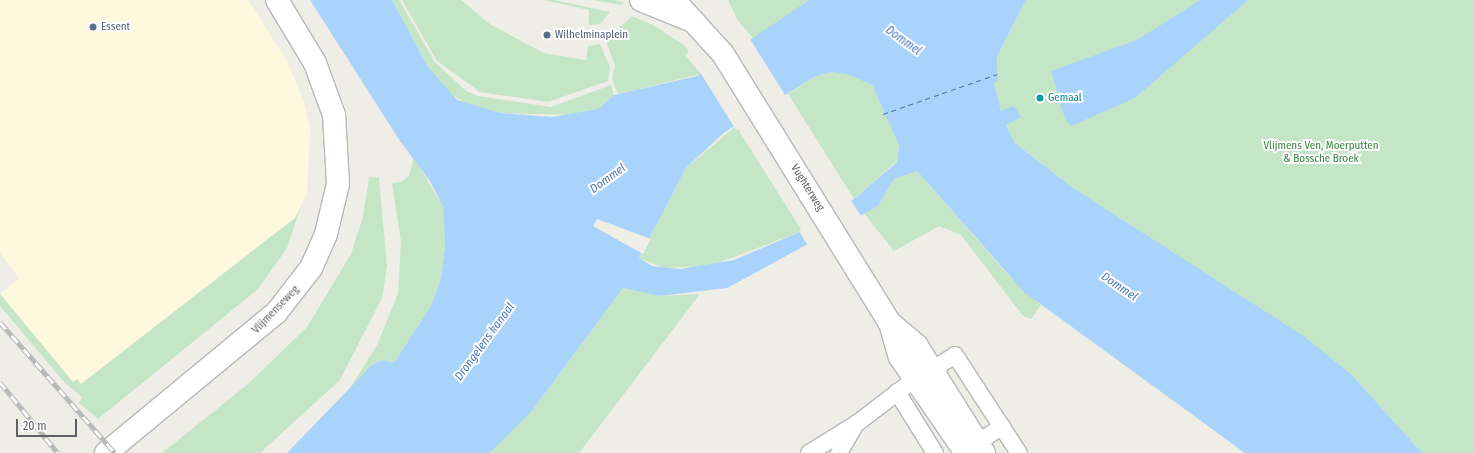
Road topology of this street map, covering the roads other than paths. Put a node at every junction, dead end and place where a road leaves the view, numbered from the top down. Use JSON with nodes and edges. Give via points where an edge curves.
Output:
{"nodes":[{"id":1,"x":277,"y":0,"type":"edge"},
{"id":2,"x":641,"y":0,"type":"edge"},
{"id":3,"x":674,"y":0,"type":"edge"},
{"id":4,"x":693,"y":21,"type":"junction"},
{"id":5,"x":924,"y":374,"type":"junction"},
{"id":6,"x":897,"y":392,"type":"junction"},
{"id":7,"x":856,"y":424,"type":"junction"},
{"id":8,"x":1002,"y":427,"type":"junction"},
{"id":9,"x":973,"y":449,"type":"edge"},
{"id":10,"x":106,"y":453,"type":"edge"},
{"id":11,"x":809,"y":453,"type":"edge"},
{"id":12,"x":839,"y":453,"type":"edge"},
{"id":13,"x":935,"y":453,"type":"edge"},
{"id":14,"x":1019,"y":453,"type":"edge"}],
"edges":[{"from":1,"to":10,"type":"main road","name":"Vlijmenseweg","via":[[315,63],[334,115],[338,184],[326,234],[311,268],[276,313]]},
{"from":2,"to":4,"type":"main road"},
{"from":3,"to":4,"type":"main road"},
{"from":4,"to":5,"type":"main road","name":"Vughterweg","via":[[723,54],[850,257],[890,323],[900,357]]},
{"from":5,"to":6,"type":"street"},
{"from":5,"to":8,"type":"street","via":[[956,355]]},
{"from":5,"to":9,"type":"main road","name":"Vughterweg"},
{"from":6,"to":7,"type":"street"},
{"from":6,"to":13,"type":"street"},
{"from":7,"to":11,"type":"street"},
{"from":7,"to":12,"type":"street"},
{"from":8,"to":9,"type":"street"},
{"from":8,"to":14,"type":"street"}]}
